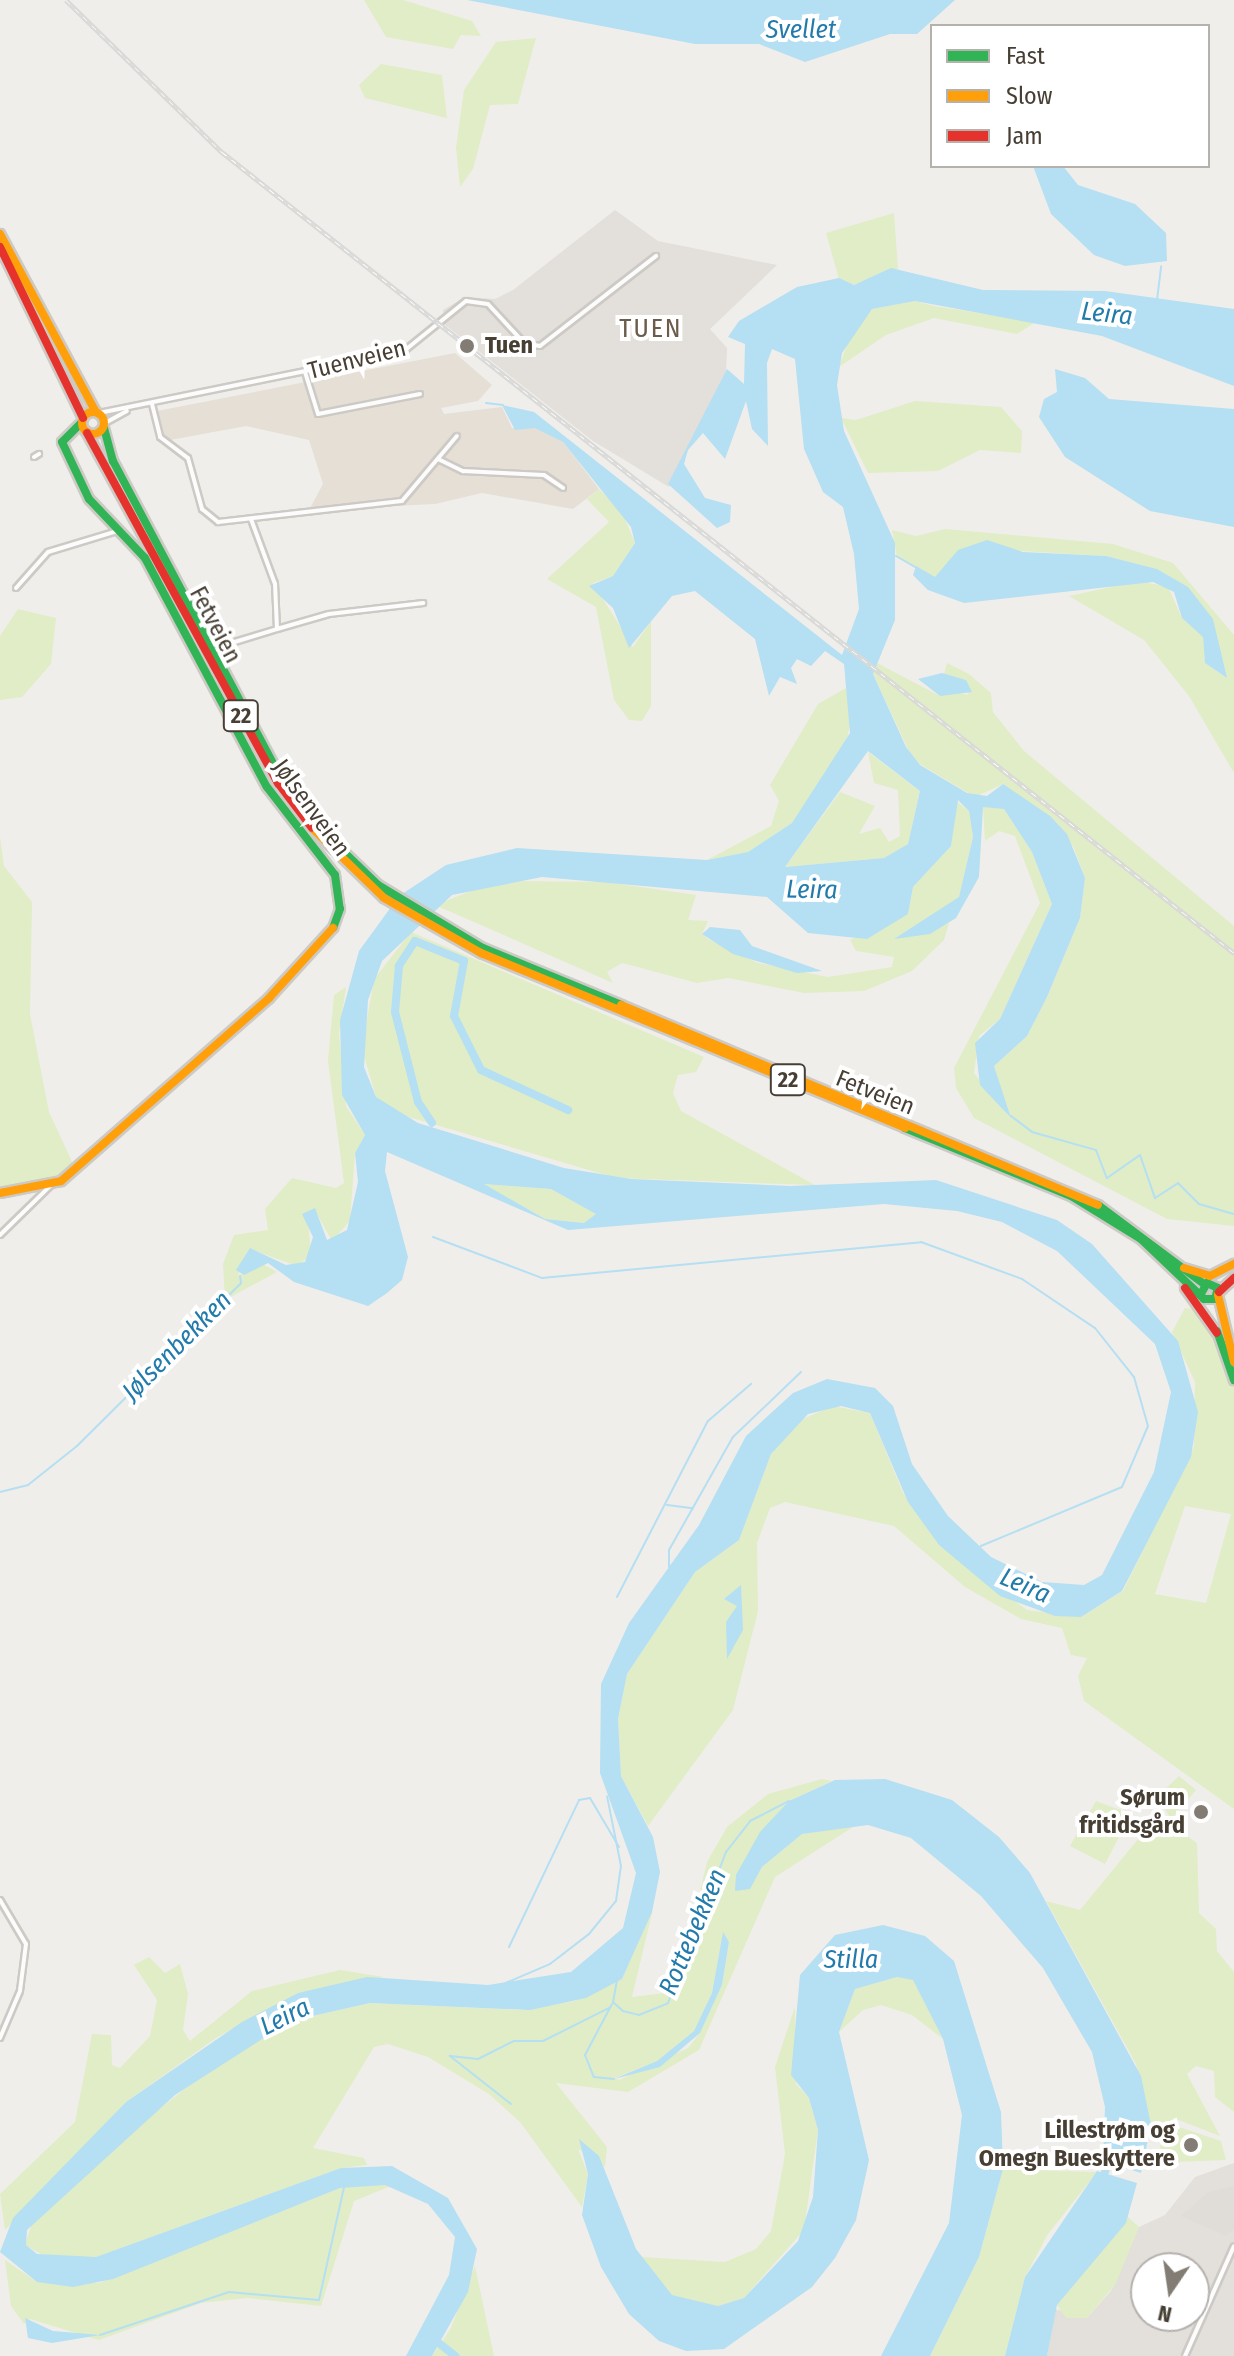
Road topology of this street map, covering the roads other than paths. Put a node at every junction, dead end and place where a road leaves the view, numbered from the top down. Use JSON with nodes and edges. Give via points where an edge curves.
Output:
{"nodes":[{"id":1,"x":0,"y":234,"type":"edge"},
{"id":2,"x":0,"y":247,"type":"edge"},
{"id":3,"x":656,"y":256,"type":"dead end"},
{"id":4,"x":305,"y":372,"type":"junction"},
{"id":5,"x":420,"y":394,"type":"dead end"},
{"id":6,"x":152,"y":404,"type":"junction"},
{"id":7,"x":138,"y":407,"type":"junction"},
{"id":8,"x":97,"y":412,"type":"junction"},
{"id":9,"x":83,"y":420,"type":"junction"},
{"id":10,"x":105,"y":426,"type":"junction"},
{"id":11,"x":87,"y":432,"type":"junction"},
{"id":12,"x":67,"y":436,"type":"junction"},
{"id":13,"x":457,"y":436,"type":"dead end"},
{"id":14,"x":438,"y":459,"type":"junction"},
{"id":15,"x":563,"y":488,"type":"dead end"},
{"id":16,"x":251,"y":519,"type":"junction"},
{"id":17,"x":117,"y":531,"type":"junction"},
{"id":18,"x":16,"y":588,"type":"dead end"},
{"id":19,"x":423,"y":603,"type":"dead end"},
{"id":20,"x":277,"y":629,"type":"junction"},
{"id":21,"x":228,"y":644,"type":"dead end"},
{"id":22,"x":386,"y":895,"type":"junction"},
{"id":23,"x":52,"y":1185,"type":"junction"},
{"id":24,"x":0,"y":1193,"type":"edge"},
{"id":25,"x":0,"y":1235,"type":"edge"},
{"id":26,"x":1170,"y":1262,"type":"junction"},
{"id":27,"x":1234,"y":1266,"type":"edge"},
{"id":28,"x":1234,"y":1278,"type":"edge"},
{"id":29,"x":1214,"y":1288,"type":"junction"},
{"id":30,"x":1203,"y":1297,"type":"junction"},
{"id":31,"x":1225,"y":1337,"type":"edge"},
{"id":32,"x":1233,"y":1357,"type":"edge"},
{"id":33,"x":1234,"y":1380,"type":"edge"},
{"id":34,"x":0,"y":1900,"type":"edge"},
{"id":35,"x":0,"y":2038,"type":"edge"},
{"id":36,"x":1234,"y":2246,"type":"edge"},
{"id":37,"x":1185,"y":2356,"type":"edge"}],
"edges":[{"from":1,"to":8,"type":"main road","number":"22"},
{"from":2,"to":9,"type":"main road","number":"22"},
{"from":3,"to":4,"type":"street","name":"Tuenveien","via":[[540,346],[524,343],[493,307],[473,300],[415,347]]},
{"from":4,"to":5,"type":"street","via":[[318,414]]},
{"from":4,"to":6,"type":"street","name":"Tuenveien"},
{"from":6,"to":7,"type":"street","name":"Tuenveien"},
{"from":6,"to":16,"type":"street","via":[[164,445],[192,463],[206,516]]},
{"from":7,"to":8,"type":"street","name":"Tuenveien"},
{"from":7,"to":10,"type":"street","name":"Tuenveien"},
{"from":8,"to":9,"type":"main road"},
{"from":8,"to":10,"type":"main road","number":"22"},
{"from":9,"to":11,"type":"main road","number":"22"},
{"from":9,"to":12,"type":"main road"},
{"from":10,"to":11,"type":"main road"},
{"from":10,"to":22,"type":"main road","name":"Fetveien","number":"22","via":[[117,469],[274,765],[323,832]]},
{"from":11,"to":12,"type":"main road"},
{"from":11,"to":22,"type":"main road","name":"Fetveien","number":"22","via":[[278,783],[327,846]]},
{"from":12,"to":17,"type":"main road","name":"Jølsenveien","via":[[62,444],[89,499]]},
{"from":13,"to":14,"type":"street"},
{"from":14,"to":15,"type":"street","via":[[463,471],[544,475]]},
{"from":14,"to":16,"type":"street","via":[[402,501]]},
{"from":16,"to":20,"type":"street","via":[[275,584]]},
{"from":17,"to":18,"type":"street","via":[[48,552]]},
{"from":17,"to":23,"type":"main road","name":"Jølsenveien","via":[[145,558],[267,787],[332,870],[340,909],[329,937],[269,998]]},
{"from":19,"to":20,"type":"street","via":[[329,614]]},
{"from":20,"to":21,"type":"street"},
{"from":22,"to":26,"type":"main road","name":"Fetveien","number":"22","via":[[428,923],[1062,1185],[1126,1220]]},
{"from":23,"to":24,"type":"main road"},
{"from":23,"to":25,"type":"street","name":"Jølsenveien"},
{"from":26,"to":27,"type":"main road","via":[[1205,1276]]},
{"from":26,"to":29,"type":"main road","name":"Fetveien","number":"22"},
{"from":26,"to":30,"type":"main road","name":"Fetveien","number":"22"},
{"from":26,"to":31,"type":"main road","number":"22"},
{"from":27,"to":29,"type":"main road"},
{"from":28,"to":29,"type":"main road"},
{"from":29,"to":30,"type":"main road"},
{"from":29,"to":30,"type":"main road"},
{"from":29,"to":31,"type":"main road","number":"22"},
{"from":30,"to":31,"type":"main road","number":"22"},
{"from":31,"to":32,"type":"main road","number":"22"},
{"from":31,"to":33,"type":"main road","number":"22"},
{"from":34,"to":35,"type":"street","via":[[26,1944],[20,1991]]},
{"from":36,"to":37,"type":"street"}]}
